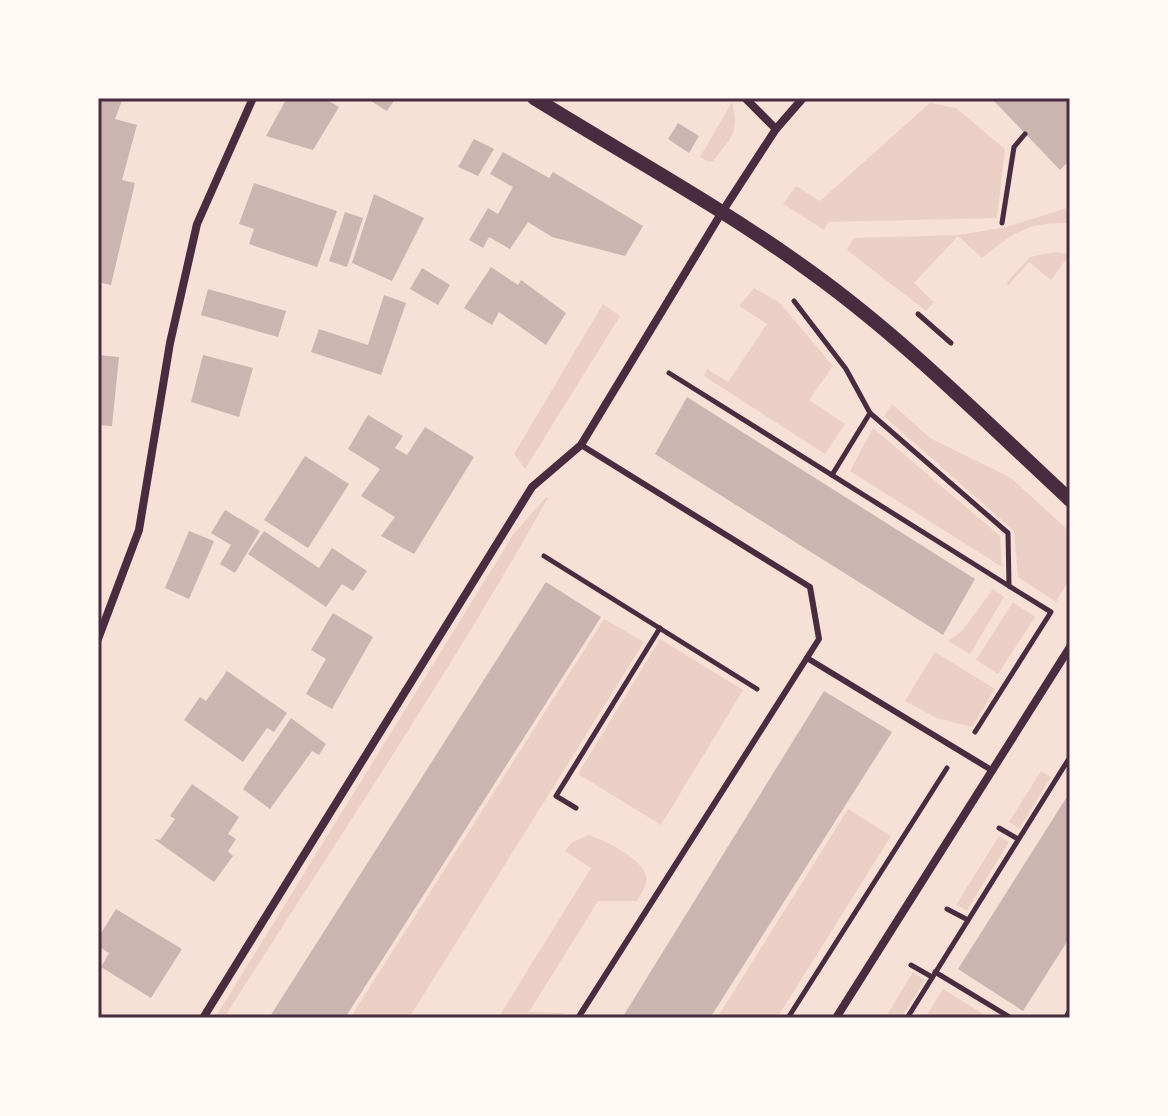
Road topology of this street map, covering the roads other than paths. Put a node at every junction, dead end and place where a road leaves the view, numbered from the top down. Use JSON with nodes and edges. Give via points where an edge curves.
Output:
{"nodes":[{"id":1,"x":253,"y":98,"type":"edge"},
{"id":2,"x":534,"y":98,"type":"edge"},
{"id":3,"x":745,"y":98,"type":"edge"},
{"id":4,"x":803,"y":98,"type":"edge"},
{"id":5,"x":776,"y":129,"type":"junction"},
{"id":6,"x":722,"y":212,"type":"junction"},
{"id":7,"x":581,"y":445,"type":"junction"},
{"id":8,"x":1070,"y":500,"type":"edge"},
{"id":9,"x":98,"y":639,"type":"edge"},
{"id":10,"x":1070,"y":647,"type":"edge"},
{"id":11,"x":807,"y":658,"type":"junction"},
{"id":12,"x":993,"y":771,"type":"junction"},
{"id":13,"x":1070,"y":1011,"type":"edge"},
{"id":14,"x":203,"y":1018,"type":"edge"},
{"id":15,"x":578,"y":1018,"type":"edge"},
{"id":16,"x":836,"y":1018,"type":"edge"},
{"id":17,"x":1066,"y":1018,"type":"edge"}],
"edges":[{"from":1,"to":9,"type":"street","via":[[197,224],[170,343],[139,530]]},
{"from":2,"to":6,"type":"street"},
{"from":3,"to":5,"type":"street"},
{"from":4,"to":5,"type":"street"},
{"from":5,"to":6,"type":"street"},
{"from":6,"to":7,"type":"street"},
{"from":6,"to":8,"type":"street","via":[[812,273],[888,335]]},
{"from":7,"to":11,"type":"lane","via":[[810,587],[819,639]]},
{"from":7,"to":14,"type":"street","via":[[532,487]]},
{"from":10,"to":12,"type":"street"},
{"from":11,"to":12,"type":"lane"},
{"from":11,"to":15,"type":"lane"},
{"from":12,"to":16,"type":"street"},
{"from":13,"to":17,"type":"lane"}]}
